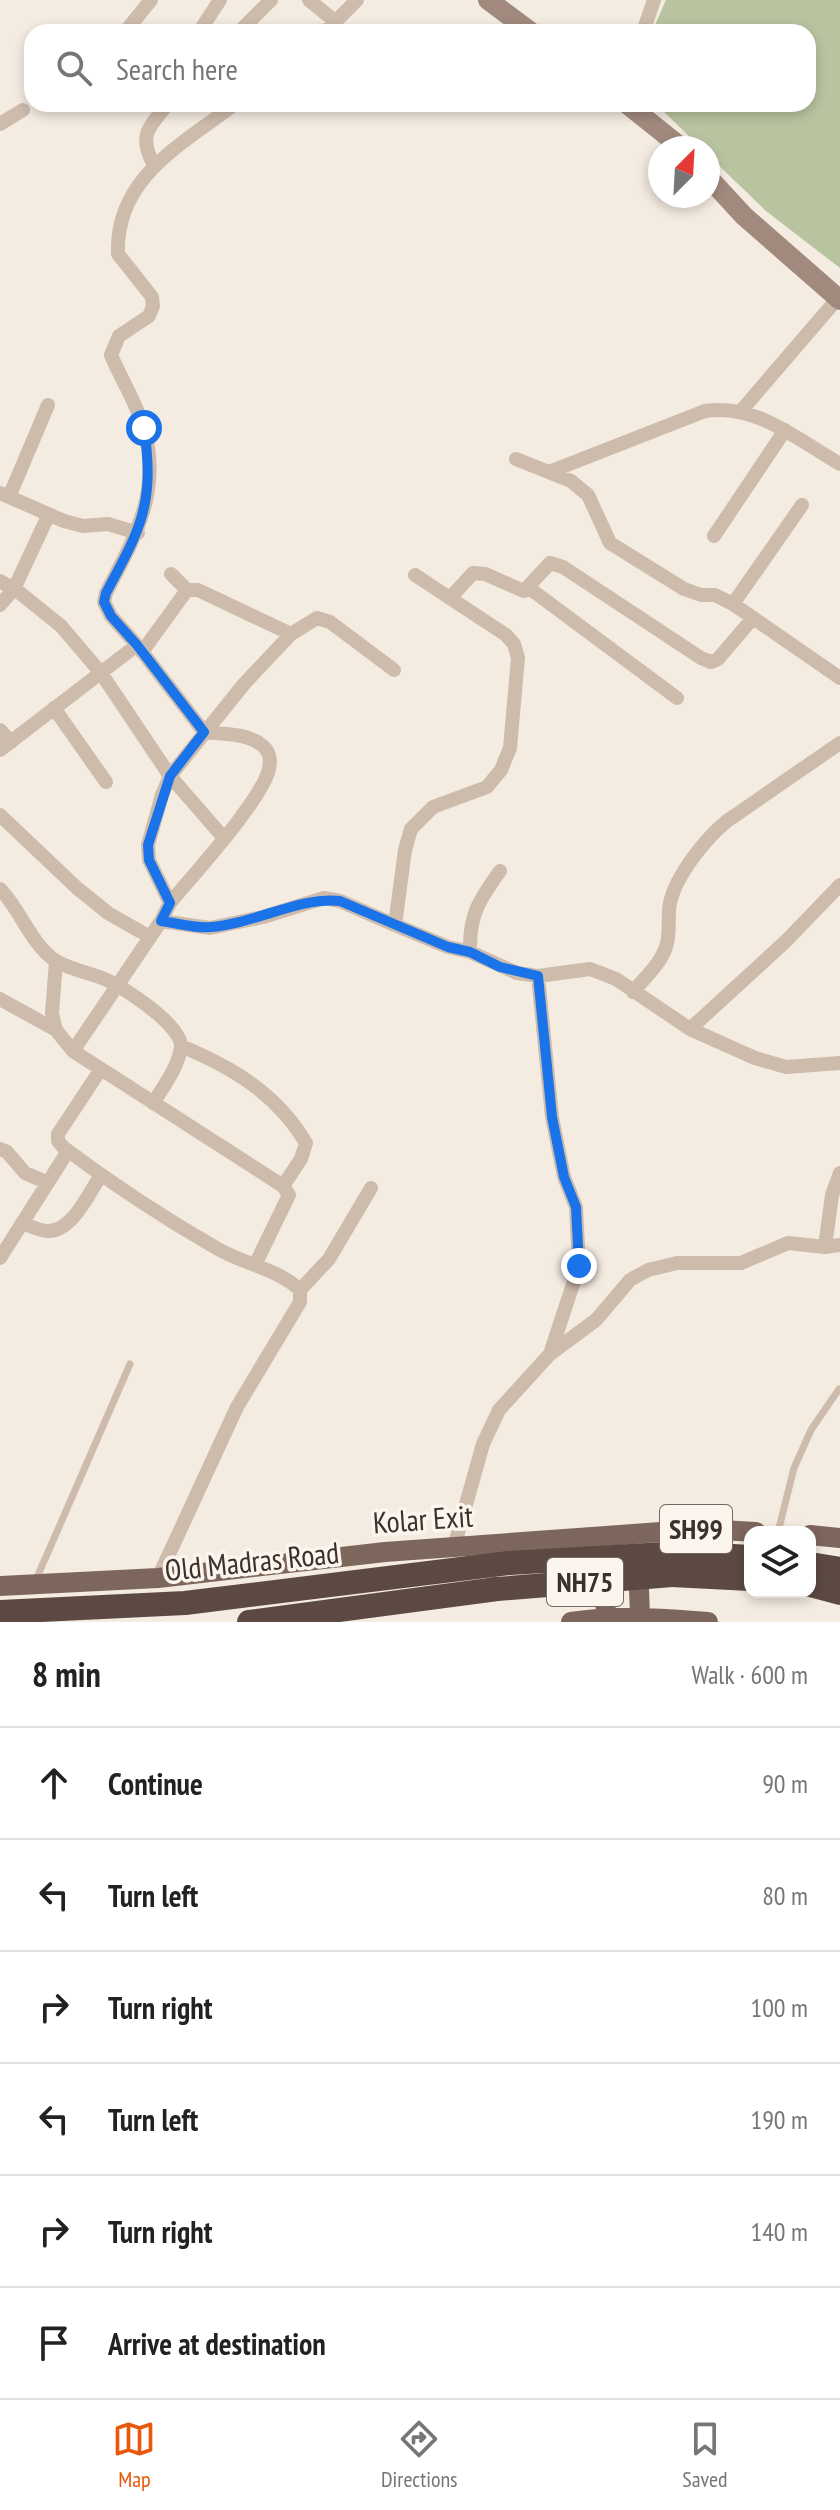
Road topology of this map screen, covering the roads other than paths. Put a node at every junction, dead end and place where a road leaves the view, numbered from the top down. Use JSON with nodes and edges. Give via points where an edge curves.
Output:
{"nodes":[{"id":1,"x":151,"y":0,"type":"edge"},
{"id":2,"x":220,"y":0,"type":"edge"},
{"id":3,"x":271,"y":0,"type":"edge"},
{"id":4,"x":309,"y":0,"type":"edge"},
{"id":5,"x":357,"y":0,"type":"edge"},
{"id":6,"x":488,"y":0,"type":"edge"},
{"id":7,"x":654,"y":0,"type":"edge"},
{"id":8,"x":136,"y":24,"type":"edge"},
{"id":9,"x":204,"y":24,"type":"edge"},
{"id":10,"x":247,"y":24,"type":"edge"},
{"id":11,"x":328,"y":24,"type":"edge"},
{"id":12,"x":333,"y":24,"type":"edge"},
{"id":13,"x":520,"y":24,"type":"edge"},
{"id":14,"x":646,"y":24,"type":"edge"},
{"id":15,"x":23,"y":110,"type":"dead end"},
{"id":16,"x":162,"y":112,"type":"edge"},
{"id":17,"x":224,"y":112,"type":"edge"},
{"id":18,"x":637,"y":112,"type":"edge"},
{"id":19,"x":0,"y":124,"type":"edge"},
{"id":20,"x":667,"y":136,"type":"edge"},
{"id":21,"x":154,"y":165,"type":"junction"},
{"id":22,"x":720,"y":190,"type":"edge"},
{"id":23,"x":839,"y":299,"type":"edge"},
{"id":24,"x":48,"y":405,"type":"dead end"},
{"id":25,"x":741,"y":411,"type":"junction"},
{"id":26,"x":785,"y":430,"type":"junction"},
{"id":27,"x":516,"y":459,"type":"dead end"},
{"id":28,"x":840,"y":464,"type":"edge"},
{"id":29,"x":549,"y":472,"type":"junction"},
{"id":30,"x":5,"y":495,"type":"edge"},
{"id":31,"x":802,"y":505,"type":"dead end"},
{"id":32,"x":49,"y":514,"type":"junction"},
{"id":33,"x":138,"y":533,"type":"junction"},
{"id":34,"x":714,"y":536,"type":"dead end"},
{"id":35,"x":171,"y":574,"type":"dead end"},
{"id":36,"x":415,"y":575,"type":"dead end"},
{"id":37,"x":0,"y":581,"type":"edge"},
{"id":38,"x":529,"y":588,"type":"junction"},
{"id":39,"x":14,"y":589,"type":"junction"},
{"id":40,"x":187,"y":590,"type":"junction"},
{"id":41,"x":450,"y":598,"type":"junction"},
{"id":42,"x":733,"y":604,"type":"junction"},
{"id":43,"x":0,"y":605,"type":"edge"},
{"id":44,"x":753,"y":618,"type":"junction"},
{"id":45,"x":291,"y":634,"type":"junction"},
{"id":46,"x":140,"y":648,"type":"junction"},
{"id":47,"x":394,"y":670,"type":"dead end"},
{"id":48,"x":101,"y":673,"type":"junction"},
{"id":49,"x":840,"y":678,"type":"edge"},
{"id":50,"x":677,"y":698,"type":"dead end"},
{"id":51,"x":54,"y":708,"type":"junction"},
{"id":52,"x":0,"y":730,"type":"edge"},
{"id":53,"x":204,"y":732,"type":"junction"},
{"id":54,"x":840,"y":743,"type":"edge"},
{"id":55,"x":5,"y":746,"type":"edge"},
{"id":56,"x":170,"y":776,"type":"junction"},
{"id":57,"x":106,"y":782,"type":"dead end"},
{"id":58,"x":0,"y":815,"type":"edge"},
{"id":59,"x":223,"y":837,"type":"junction"},
{"id":60,"x":500,"y":871,"type":"dead end"},
{"id":61,"x":840,"y":885,"type":"edge"},
{"id":62,"x":0,"y":889,"type":"edge"},
{"id":63,"x":170,"y":903,"type":"junction"},
{"id":64,"x":161,"y":921,"type":"junction"},
{"id":65,"x":395,"y":925,"type":"junction"},
{"id":66,"x":150,"y":937,"type":"junction"},
{"id":67,"x":470,"y":952,"type":"junction"},
{"id":68,"x":56,"y":961,"type":"junction"},
{"id":69,"x":538,"y":976,"type":"junction"},
{"id":70,"x":118,"y":985,"type":"junction"},
{"id":71,"x":633,"y":992,"type":"junction"},
{"id":72,"x":0,"y":999,"type":"edge"},
{"id":73,"x":690,"y":1029,"type":"junction"},
{"id":74,"x":56,"y":1030,"type":"junction"},
{"id":75,"x":181,"y":1046,"type":"junction"},
{"id":76,"x":73,"y":1051,"type":"junction"},
{"id":77,"x":840,"y":1063,"type":"edge"},
{"id":78,"x":101,"y":1069,"type":"junction"},
{"id":79,"x":153,"y":1103,"type":"junction"},
{"id":80,"x":0,"y":1149,"type":"edge"},
{"id":81,"x":68,"y":1151,"type":"junction"},
{"id":82,"x":840,"y":1173,"type":"edge"},
{"id":83,"x":101,"y":1175,"type":"junction"},
{"id":84,"x":48,"y":1183,"type":"junction"},
{"id":85,"x":283,"y":1186,"type":"junction"},
{"id":86,"x":371,"y":1188,"type":"dead end"},
{"id":87,"x":22,"y":1223,"type":"junction"},
{"id":88,"x":832,"y":1246,"type":"edge"},
{"id":89,"x":0,"y":1258,"type":"edge"},
{"id":90,"x":255,"y":1265,"type":"junction"},
{"id":91,"x":300,"y":1290,"type":"junction"},
{"id":92,"x":550,"y":1354,"type":"junction"},
{"id":93,"x":130,"y":1364,"type":"dead end"},
{"id":94,"x":839,"y":1389,"type":"edge"},
{"id":95,"x":780,"y":1526,"type":"edge"},
{"id":96,"x":744,"y":1531,"type":"edge"},
{"id":97,"x":636,"y":1534,"type":"junction"},
{"id":98,"x":816,"y":1536,"type":"edge"},
{"id":99,"x":603,"y":1537,"type":"junction"},
{"id":100,"x":840,"y":1538,"type":"edge"},
{"id":101,"x":454,"y":1547,"type":"junction"},
{"id":102,"x":744,"y":1558,"type":"edge"},
{"id":103,"x":677,"y":1564,"type":"junction"},
{"id":104,"x":816,"y":1565,"type":"edge"},
{"id":105,"x":840,"y":1569,"type":"edge"},
{"id":106,"x":158,"y":1578,"type":"junction"},
{"id":107,"x":744,"y":1578,"type":"edge"},
{"id":108,"x":34,"y":1584,"type":"junction"},
{"id":109,"x":0,"y":1586,"type":"edge"},
{"id":110,"x":816,"y":1587,"type":"edge"},
{"id":111,"x":840,"y":1593,"type":"edge"},
{"id":112,"x":0,"y":1612,"type":"edge"},
{"id":113,"x":638,"y":1619,"type":"edge"},
{"id":114,"x":605,"y":1620,"type":"edge"},
{"id":115,"x":249,"y":1622,"type":"edge"},
{"id":116,"x":571,"y":1622,"type":"edge"},
{"id":117,"x":708,"y":1622,"type":"edge"}],
"edges":[{"from":1,"to":8,"type":"street"},
{"from":2,"to":9,"type":"street"},
{"from":3,"to":10,"type":"street"},
{"from":4,"to":11,"type":"street"},
{"from":5,"to":12,"type":"street"},
{"from":6,"to":13,"type":"street"},
{"from":7,"to":14,"type":"street"},
{"from":15,"to":19,"type":"street"},
{"from":16,"to":21,"type":"street","via":[[144,147]]},
{"from":17,"to":21,"type":"street"},
{"from":18,"to":20,"type":"street"},
{"from":21,"to":33,"type":"street","via":[[131,196],[118,236],[118,254],[152,297],[153,306],[149,316],[119,336],[111,355],[144,428],[147,504]]},
{"from":22,"to":23,"type":"street"},
{"from":23,"to":25,"type":"street"},
{"from":24,"to":30,"type":"street"},
{"from":25,"to":26,"type":"street"},
{"from":25,"to":29,"type":"street","via":[[705,411]]},
{"from":26,"to":28,"type":"street"},
{"from":26,"to":34,"type":"street"},
{"from":27,"to":29,"type":"street"},
{"from":29,"to":42,"type":"street","via":[[588,495],[610,543],[684,589]]},
{"from":30,"to":32,"type":"street"},
{"from":31,"to":42,"type":"street"},
{"from":32,"to":33,"type":"street","via":[[83,526],[108,524]]},
{"from":32,"to":39,"type":"street"},
{"from":33,"to":46,"type":"street","via":[[104,602]]},
{"from":35,"to":40,"type":"street"},
{"from":36,"to":41,"type":"street"},
{"from":37,"to":39,"type":"street"},
{"from":38,"to":41,"type":"street","via":[[517,590],[473,573]]},
{"from":38,"to":44,"type":"street","via":[[550,563],[563,567],[711,662]]},
{"from":38,"to":50,"type":"street"},
{"from":39,"to":43,"type":"street"},
{"from":39,"to":48,"type":"street","via":[[61,626]]},
{"from":40,"to":45,"type":"street","via":[[198,590]]},
{"from":40,"to":46,"type":"street"},
{"from":41,"to":65,"type":"street","via":[[514,644],[518,658],[510,748],[487,787],[433,807],[411,829]]},
{"from":42,"to":44,"type":"street"},
{"from":44,"to":49,"type":"street"},
{"from":45,"to":47,"type":"street","via":[[317,618],[330,622]]},
{"from":45,"to":53,"type":"street"},
{"from":46,"to":48,"type":"street"},
{"from":46,"to":53,"type":"street"},
{"from":48,"to":51,"type":"street"},
{"from":48,"to":56,"type":"street"},
{"from":51,"to":55,"type":"street"},
{"from":51,"to":57,"type":"street"},
{"from":52,"to":55,"type":"street"},
{"from":53,"to":56,"type":"street"},
{"from":53,"to":59,"type":"street","via":[[247,737],[270,757],[251,802]]},
{"from":54,"to":71,"type":"street","via":[[711,834],[676,887],[667,945],[657,966]]},
{"from":56,"to":59,"type":"street"},
{"from":56,"to":63,"type":"street","via":[[148,845],[149,860]]},
{"from":58,"to":66,"type":"street","via":[[77,888]]},
{"from":59,"to":63,"type":"street"},
{"from":60,"to":67,"type":"street","via":[[478,901],[469,926]]},
{"from":61,"to":73,"type":"street"},
{"from":62,"to":68,"type":"street"},
{"from":63,"to":64,"type":"street"},
{"from":64,"to":65,"type":"street","via":[[210,928],[324,898]]},
{"from":64,"to":66,"type":"street"},
{"from":65,"to":67,"type":"street"},
{"from":66,"to":70,"type":"street"},
{"from":67,"to":69,"type":"street","via":[[500,967]]},
{"from":68,"to":70,"type":"street"},
{"from":68,"to":74,"type":"street"},
{"from":69,"to":71,"type":"street","via":[[590,969]]},
{"from":69,"to":92,"type":"street","via":[[552,1117],[576,1207],[579,1266]]},
{"from":70,"to":75,"type":"street","via":[[177,1033]]},
{"from":70,"to":76,"type":"street"},
{"from":71,"to":73,"type":"street"},
{"from":72,"to":74,"type":"street"},
{"from":73,"to":77,"type":"street","via":[[786,1067]]},
{"from":74,"to":76,"type":"street"},
{"from":75,"to":79,"type":"street","via":[[172,1074]]},
{"from":75,"to":85,"type":"street","via":[[244,1076],[295,1125],[306,1143]]},
{"from":76,"to":78,"type":"street"},
{"from":78,"to":79,"type":"street"},
{"from":78,"to":81,"type":"street","via":[[58,1134]]},
{"from":79,"to":85,"type":"street"},
{"from":80,"to":84,"type":"street","via":[[25,1173]]},
{"from":81,"to":83,"type":"street"},
{"from":81,"to":84,"type":"street"},
{"from":82,"to":88,"type":"street","via":[[832,1195]]},
{"from":83,"to":87,"type":"street","via":[[58,1230]]},
{"from":83,"to":90,"type":"street","via":[[221,1251]]},
{"from":84,"to":87,"type":"street"},
{"from":85,"to":90,"type":"street","via":[[289,1195],[286,1204]]},
{"from":86,"to":91,"type":"street","via":[[329,1259]]},
{"from":87,"to":89,"type":"street"},
{"from":88,"to":92,"type":"street","via":[[788,1243],[741,1263],[677,1263],[648,1270],[630,1280],[596,1320]]},
{"from":90,"to":91,"type":"street"},
{"from":91,"to":106,"type":"street","via":[[300,1302],[237,1407]]},
{"from":92,"to":101,"type":"street","via":[[499,1410],[483,1444]]},
{"from":93,"to":108,"type":"lane"},
{"from":94,"to":95,"type":"lane","via":[[811,1430],[794,1468]]},
{"from":96,"to":97,"type":"main road","name":"Kolar Exit","number":"SH99"},
{"from":97,"to":99,"type":"main road","name":"Kolar Exit","number":"SH99"},
{"from":97,"to":113,"type":"main road","number":"SH99"},
{"from":98,"to":100,"type":"main road"},
{"from":99,"to":101,"type":"main road","name":"Kolar Exit"},
{"from":99,"to":114,"type":"main road"},
{"from":101,"to":106,"type":"main road","name":"Kolar Exit"},
{"from":102,"to":103,"type":"highway","number":"NH75"},
{"from":103,"to":107,"type":"highway","name":"Old Madras Road","number":"NH75"},
{"from":103,"to":112,"type":"highway","name":"Old Madras Road","number":"NH75","bridge":true,"via":[[509,1563],[185,1603]]},
{"from":103,"to":115,"type":"highway","name":"Old Madras Road","number":"NH75","bridge":true},
{"from":104,"to":105,"type":"highway"},
{"from":106,"to":108,"type":"main road","name":"Kolar Exit"},
{"from":108,"to":109,"type":"main road","name":"Kolar Exit"},
{"from":110,"to":111,"type":"highway"},
{"from":113,"to":114,"type":"main road"},
{"from":113,"to":117,"type":"main road"},
{"from":114,"to":116,"type":"main road"}]}
